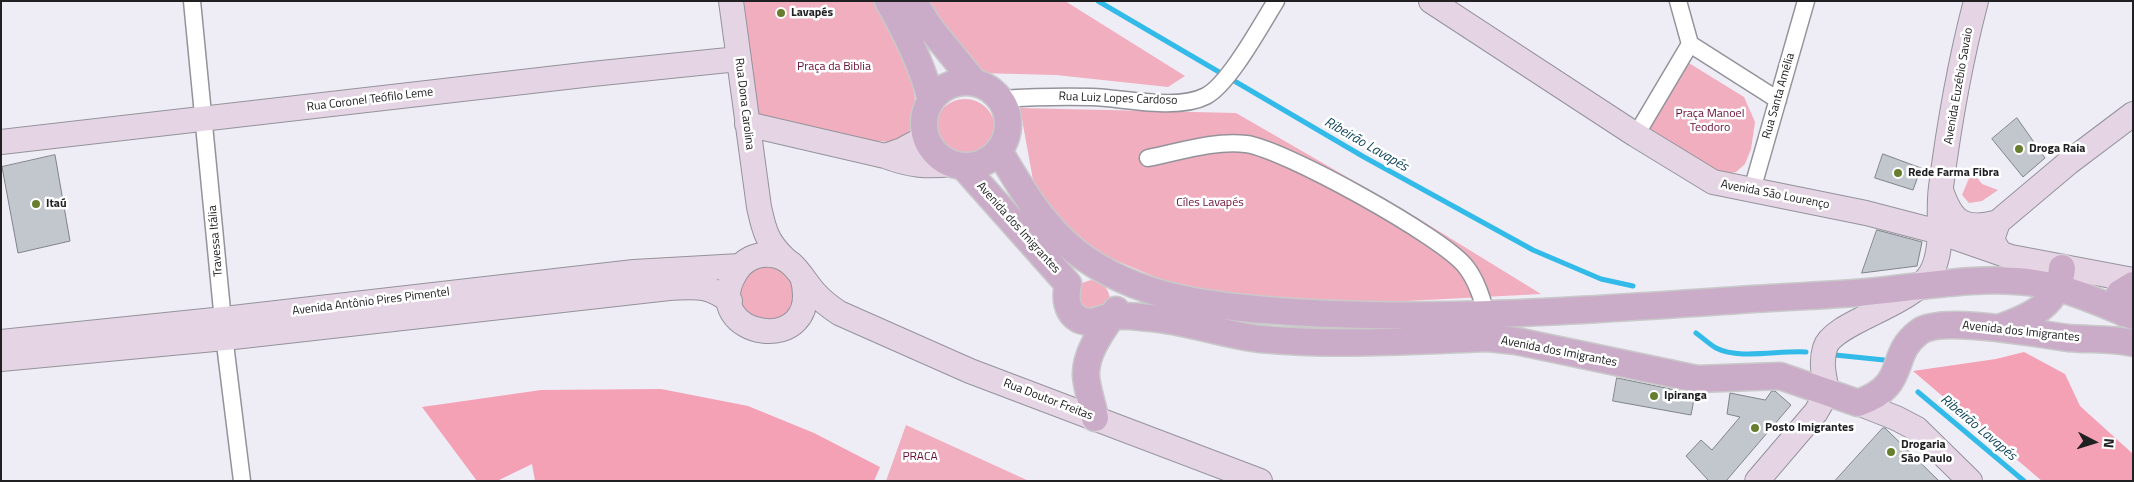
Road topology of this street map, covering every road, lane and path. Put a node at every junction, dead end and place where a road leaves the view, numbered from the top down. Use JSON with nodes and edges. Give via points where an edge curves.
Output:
{"nodes":[{"id":1,"x":192,"y":1,"type":"edge"},
{"id":2,"x":731,"y":1,"type":"edge"},
{"id":3,"x":888,"y":1,"type":"edge"},
{"id":4,"x":914,"y":1,"type":"edge"},
{"id":5,"x":1276,"y":1,"type":"edge"},
{"id":6,"x":1431,"y":1,"type":"edge"},
{"id":7,"x":1678,"y":1,"type":"edge"},
{"id":8,"x":1806,"y":1,"type":"edge"},
{"id":9,"x":1976,"y":1,"type":"edge"},
{"id":10,"x":1690,"y":44,"type":"junction"},
{"id":11,"x":738,"y":59,"type":"junction"},
{"id":12,"x":974,"y":82,"type":"junction"},
{"id":13,"x":1000,"y":99,"type":"junction"},
{"id":14,"x":931,"y":100,"type":"junction"},
{"id":15,"x":1778,"y":100,"type":"junction"},
{"id":16,"x":2133,"y":114,"type":"edge"},
{"id":17,"x":204,"y":120,"type":"junction"},
{"id":18,"x":747,"y":124,"type":"junction"},
{"id":19,"x":1636,"y":135,"type":"junction"},
{"id":20,"x":926,"y":138,"type":"junction"},
{"id":21,"x":1,"y":142,"type":"edge"},
{"id":22,"x":999,"y":150,"type":"junction"},
{"id":23,"x":885,"y":156,"type":"junction"},
{"id":24,"x":1148,"y":158,"type":"dead end"},
{"id":25,"x":957,"y":165,"type":"junction"},
{"id":26,"x":1752,"y":190,"type":"junction"},
{"id":27,"x":1940,"y":194,"type":"junction"},
{"id":28,"x":759,"y":207,"type":"junction"},
{"id":29,"x":1998,"y":222,"type":"junction"},
{"id":30,"x":1931,"y":230,"type":"junction"},
{"id":31,"x":2000,"y":253,"type":"junction"},
{"id":32,"x":784,"y":258,"type":"junction"},
{"id":33,"x":746,"y":262,"type":"junction"},
{"id":34,"x":1107,"y":272,"type":"junction"},
{"id":35,"x":802,"y":276,"type":"junction"},
{"id":36,"x":2060,"y":278,"type":"junction"},
{"id":37,"x":2133,"y":280,"type":"edge"},
{"id":38,"x":1068,"y":284,"type":"junction"},
{"id":39,"x":2133,"y":285,"type":"edge"},
{"id":40,"x":1921,"y":286,"type":"junction"},
{"id":41,"x":730,"y":301,"type":"junction"},
{"id":42,"x":839,"y":313,"type":"junction"},
{"id":43,"x":2128,"y":315,"type":"edge"},
{"id":44,"x":1112,"y":316,"type":"junction"},
{"id":45,"x":1487,"y":316,"type":"junction"},
{"id":46,"x":795,"y":321,"type":"junction"},
{"id":47,"x":224,"y":328,"type":"junction"},
{"id":48,"x":1999,"y":328,"type":"junction"},
{"id":49,"x":1,"y":342,"type":"edge"},
{"id":50,"x":2133,"y":343,"type":"edge"},
{"id":51,"x":1,"y":360,"type":"edge"},
{"id":52,"x":1826,"y":393,"type":"junction"},
{"id":53,"x":1858,"y":404,"type":"junction"},
{"id":54,"x":1095,"y":418,"type":"junction"},
{"id":55,"x":242,"y":481,"type":"edge"},
{"id":56,"x":1260,"y":481,"type":"edge"},
{"id":57,"x":1757,"y":481,"type":"edge"},
{"id":58,"x":1970,"y":481,"type":"edge"}],
"edges":[{"from":1,"to":17,"type":"street","name":"Travessa Itália"},
{"from":2,"to":11,"type":"street","name":"Rua Dona Carolina"},
{"from":3,"to":14,"type":"main road","via":[[912,45]]},
{"from":4,"to":12,"type":"main road","via":[[931,29]]},
{"from":5,"to":13,"type":"street","name":"Rua Luiz Lopes Cardoso","via":[[1233,69],[1206,96],[1187,102],[1042,97]]},
{"from":6,"to":19,"type":"street","name":"Avenida São Lourenço"},
{"from":7,"to":10,"type":"street"},
{"from":8,"to":15,"type":"street","name":"Rua Santa Amélia"},
{"from":9,"to":27,"type":"street","name":"Avenida Euzébio Savaio","via":[[1964,46]]},
{"from":10,"to":15,"type":"street"},
{"from":10,"to":19,"type":"street"},
{"from":11,"to":17,"type":"street","name":"Rua Coronel Teófilo Leme"},
{"from":11,"to":18,"type":"street","name":"Rua Dona Carolina"},
{"from":12,"to":13,"type":"main road","via":[[993,91]]},
{"from":12,"to":14,"type":"main road","via":[[948,85]]},
{"from":13,"to":22,"type":"main road","via":[[1007,111],[1008,125],[1006,138]]},
{"from":14,"to":20,"type":"main road","via":[[924,118]]},
{"from":15,"to":26,"type":"street","name":"Rua Santa Amélia"},
{"from":16,"to":29,"type":"street"},
{"from":17,"to":21,"type":"street","name":"Rua Coronel Teófilo Leme"},
{"from":17,"to":47,"type":"street","name":"Travessa Itália"},
{"from":18,"to":23,"type":"street"},
{"from":18,"to":28,"type":"street","name":"Rua Dona Carolina"},
{"from":19,"to":26,"type":"street","name":"Avenida São Lourenço","via":[[1713,182]]},
{"from":20,"to":23,"type":"street"},
{"from":20,"to":25,"type":"main road","name":"Avenida dos Imigrantes","via":[[940,158]]},
{"from":22,"to":25,"type":"main road","name":"Avenida dos Imigrantes","via":[[989,160],[977,165]]},
{"from":22,"to":34,"type":"main road","name":"Avenida dos Imigrantes","via":[[1049,228]]},
{"from":23,"to":25,"type":"street","via":[[922,166]]},
{"from":24,"to":45,"type":"street","via":[[1217,145],[1247,144],[1284,156],[1347,188],[1444,246],[1466,266],[1479,289]]},
{"from":25,"to":38,"type":"main road","name":"Avenida dos Imigrantes"},
{"from":26,"to":30,"type":"street","name":"Avenida São Lourenço"},
{"from":27,"to":29,"type":"street","via":[[1950,213],[1961,223],[1976,226]]},
{"from":27,"to":30,"type":"street","name":"Avenida Euzébio Savaio"},
{"from":28,"to":32,"type":"street","name":"Rua Dona Carolina","via":[[771,246]]},
{"from":28,"to":33,"type":"street","name":"Rua Dona Carolina","via":[[756,242]]},
{"from":29,"to":31,"type":"street","via":[[1992,240]]},
{"from":30,"to":31,"type":"street","name":"Avenida São Lourenço"},
{"from":30,"to":40,"type":"street","name":"Avenida Euzébio Savaio","via":[[1935,262]]},
{"from":31,"to":36,"type":"street","name":"Avenida São Lourenço"},
{"from":32,"to":33,"type":"street","name":"Avenida Antônio Pires Pimentel","via":[[771,255]]},
{"from":32,"to":35,"type":"street"},
{"from":33,"to":41,"type":"street","via":[[730,282]]},
{"from":33,"to":47,"type":"street","name":"Avenida Antônio Pires Pimentel","via":[[634,272]]},
{"from":34,"to":38,"type":"main road","via":[[1088,268],[1076,273]]},
{"from":34,"to":44,"type":"main road","via":[[1120,285],[1119,307]]},
{"from":34,"to":45,"type":"main road","name":"Avenida dos Imigrantes","via":[[1141,287],[1198,304],[1348,316]]},
{"from":35,"to":42,"type":"street","name":"Rua Doutor Freitas","via":[[823,302]]},
{"from":35,"to":46,"type":"street","via":[[805,302]]},
{"from":36,"to":37,"type":"street","name":"Avenida São Lourenço"},
{"from":36,"to":40,"type":"main road","name":"Avenida dos Imigrantes","via":[[2036,283],[1960,281]]},
{"from":36,"to":43,"type":"main road","name":"Avenida dos Imigrantes"},
{"from":36,"to":48,"type":"main road","via":[[2054,296],[2038,310]]},
{"from":38,"to":44,"type":"main road","name":"Avenida dos Imigrantes","via":[[1065,296],[1069,309],[1078,319],[1101,321]]},
{"from":39,"to":43,"type":"main road","via":[[2120,293],[2119,302]]},
{"from":40,"to":45,"type":"main road","name":"Avenida dos Imigrantes"},
{"from":40,"to":52,"type":"street","via":[[1830,340],[1825,346],[1821,366]]},
{"from":41,"to":46,"type":"street","via":[[740,322],[756,331],[769,333],[784,329]]},
{"from":41,"to":47,"type":"street","name":"Avenida Antônio Pires Pimentel","via":[[704,287],[669,288]]},
{"from":42,"to":46,"type":"street","name":"Rua Doutor Freitas","via":[[820,310]]},
{"from":42,"to":54,"type":"street","name":"Rua Doutor Freitas","via":[[970,371]]},
{"from":44,"to":52,"type":"main road","name":"Avenida dos Imigrantes","via":[[1154,319],[1258,339],[1313,342],[1507,340],[1697,379],[1780,376]]},
{"from":44,"to":54,"type":"main road","via":[[1091,350],[1087,363],[1086,377]]},
{"from":47,"to":49,"type":"street","name":"Avenida Antônio Pires Pimentel"},
{"from":47,"to":51,"type":"street","name":"Avenida Antônio Pires Pimentel"},
{"from":47,"to":55,"type":"street","name":"Travessa Itália"},
{"from":48,"to":50,"type":"main road","name":"Avenida dos Imigrantes"},
{"from":48,"to":53,"type":"main road","name":"Avenida dos Imigrantes","via":[[1928,326],[1918,332],[1905,348],[1891,383],[1882,392]]},
{"from":52,"to":53,"type":"main road","name":"Avenida dos Imigrantes"},
{"from":52,"to":57,"type":"street","via":[[1816,412]]},
{"from":53,"to":58,"type":"street","via":[[1918,429]]},
{"from":54,"to":56,"type":"street","name":"Rua Doutor Freitas"}]}
